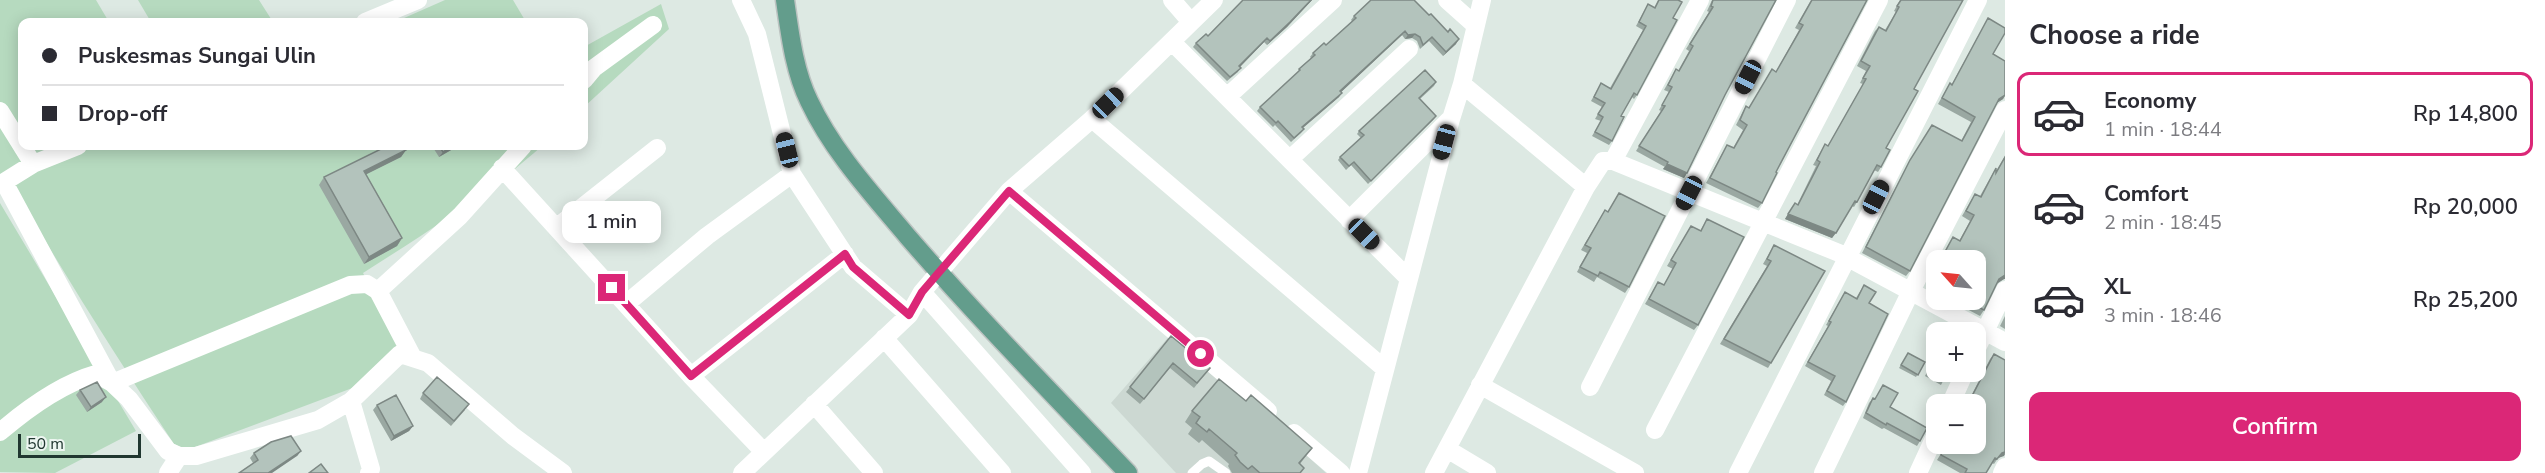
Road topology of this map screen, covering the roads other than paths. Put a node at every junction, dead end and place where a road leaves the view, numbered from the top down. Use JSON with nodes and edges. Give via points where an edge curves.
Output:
{"nodes":[{"id":1,"x":418,"y":0,"type":"edge"},
{"id":2,"x":741,"y":0,"type":"edge"},
{"id":3,"x":785,"y":0,"type":"edge"},
{"id":4,"x":1172,"y":0,"type":"edge"},
{"id":5,"x":1214,"y":0,"type":"edge"},
{"id":6,"x":1333,"y":0,"type":"edge"},
{"id":7,"x":1447,"y":0,"type":"edge"},
{"id":8,"x":1482,"y":0,"type":"edge"},
{"id":9,"x":1700,"y":0,"type":"edge"},
{"id":10,"x":1787,"y":0,"type":"edge"},
{"id":11,"x":1879,"y":0,"type":"edge"},
{"id":12,"x":1978,"y":0,"type":"edge"},
{"id":13,"x":375,"y":18,"type":"edge"},
{"id":14,"x":1191,"y":22,"type":"junction"},
{"id":15,"x":653,"y":25,"type":"dead end"},
{"id":16,"x":1475,"y":25,"type":"junction"},
{"id":17,"x":1172,"y":42,"type":"junction"},
{"id":18,"x":1409,"y":49,"type":"dead end"},
{"id":19,"x":588,"y":76,"type":"edge"},
{"id":20,"x":1462,"y":84,"type":"junction"},
{"id":21,"x":1227,"y":97,"type":"junction"},
{"id":22,"x":2005,"y":110,"type":"edge"},
{"id":23,"x":0,"y":111,"type":"edge"},
{"id":24,"x":1092,"y":119,"type":"junction"},
{"id":25,"x":1450,"y":119,"type":"junction"},
{"id":26,"x":18,"y":140,"type":"edge"},
{"id":27,"x":657,"y":148,"type":"dead end"},
{"id":28,"x":24,"y":150,"type":"edge"},
{"id":29,"x":68,"y":150,"type":"edge"},
{"id":30,"x":519,"y":150,"type":"edge"},
{"id":31,"x":1290,"y":159,"type":"junction"},
{"id":32,"x":1613,"y":161,"type":"junction"},
{"id":33,"x":33,"y":164,"type":"junction"},
{"id":34,"x":502,"y":168,"type":"junction"},
{"id":35,"x":792,"y":174,"type":"junction"},
{"id":36,"x":1586,"y":187,"type":"junction"},
{"id":37,"x":1009,"y":191,"type":"junction"},
{"id":38,"x":1689,"y":193,"type":"junction"},
{"id":39,"x":1349,"y":219,"type":"junction"},
{"id":40,"x":1764,"y":223,"type":"junction"},
{"id":41,"x":557,"y":227,"type":"junction"},
{"id":42,"x":845,"y":254,"type":"junction"},
{"id":43,"x":1846,"y":257,"type":"junction"},
{"id":44,"x":939,"y":272,"type":"junction"},
{"id":45,"x":1408,"y":279,"type":"junction"},
{"id":46,"x":2005,"y":290,"type":"edge"},
{"id":47,"x":378,"y":291,"type":"junction"},
{"id":48,"x":1911,"y":291,"type":"junction"},
{"id":49,"x":922,"y":292,"type":"junction"},
{"id":50,"x":626,"y":304,"type":"junction"},
{"id":51,"x":909,"y":315,"type":"junction"},
{"id":52,"x":1968,"y":322,"type":"edge"},
{"id":53,"x":1986,"y":327,"type":"edge"},
{"id":54,"x":1986,"y":332,"type":"edge"},
{"id":55,"x":884,"y":338,"type":"junction"},
{"id":56,"x":2005,"y":342,"type":"edge"},
{"id":57,"x":412,"y":356,"type":"junction"},
{"id":58,"x":1385,"y":369,"type":"junction"},
{"id":59,"x":691,"y":376,"type":"junction"},
{"id":60,"x":112,"y":383,"type":"junction"},
{"id":61,"x":1480,"y":385,"type":"junction"},
{"id":62,"x":1590,"y":387,"type":"dead end"},
{"id":63,"x":351,"y":401,"type":"junction"},
{"id":64,"x":814,"y":404,"type":"junction"},
{"id":65,"x":1656,"y":430,"type":"dead end"},
{"id":66,"x":0,"y":432,"type":"edge"},
{"id":67,"x":1447,"y":449,"type":"junction"},
{"id":68,"x":764,"y":452,"type":"junction"},
{"id":69,"x":1927,"y":454,"type":"edge"},
{"id":70,"x":191,"y":461,"type":"edge"},
{"id":71,"x":2005,"y":467,"type":"edge"},
{"id":72,"x":371,"y":472,"type":"edge"},
{"id":73,"x":745,"y":472,"type":"edge"},
{"id":74,"x":168,"y":473,"type":"edge"},
{"id":75,"x":563,"y":473,"type":"edge"},
{"id":76,"x":874,"y":473,"type":"edge"},
{"id":77,"x":1002,"y":473,"type":"edge"},
{"id":78,"x":1082,"y":473,"type":"edge"},
{"id":79,"x":1128,"y":473,"type":"edge"},
{"id":80,"x":1192,"y":473,"type":"edge"},
{"id":81,"x":1226,"y":473,"type":"edge"},
{"id":82,"x":1341,"y":473,"type":"edge"},
{"id":83,"x":1358,"y":473,"type":"edge"},
{"id":84,"x":1434,"y":473,"type":"edge"},
{"id":85,"x":1486,"y":473,"type":"edge"},
{"id":86,"x":1635,"y":473,"type":"edge"},
{"id":87,"x":1738,"y":473,"type":"edge"},
{"id":88,"x":1823,"y":473,"type":"edge"},
{"id":89,"x":1918,"y":473,"type":"edge"},
{"id":90,"x":2002,"y":473,"type":"edge"}],
"edges":[{"from":1,"to":13,"type":"street"},
{"from":2,"to":35,"type":"street","via":[[758,34]]},
{"from":3,"to":44,"type":"main road","via":[[791,46],[808,99],[822,126],[848,165]]},
{"from":4,"to":14,"type":"street"},
{"from":5,"to":14,"type":"street"},
{"from":6,"to":21,"type":"street"},
{"from":7,"to":16,"type":"street"},
{"from":8,"to":16,"type":"street"},
{"from":9,"to":32,"type":"street"},
{"from":10,"to":38,"type":"street"},
{"from":11,"to":40,"type":"street"},
{"from":12,"to":43,"type":"street"},
{"from":14,"to":17,"type":"street"},
{"from":15,"to":19,"type":"street"},
{"from":16,"to":20,"type":"street"},
{"from":17,"to":21,"type":"street"},
{"from":17,"to":24,"type":"street"},
{"from":18,"to":31,"type":"street"},
{"from":20,"to":25,"type":"street"},
{"from":20,"to":36,"type":"street"},
{"from":21,"to":31,"type":"street"},
{"from":22,"to":48,"type":"street"},
{"from":23,"to":26,"type":"street"},
{"from":24,"to":37,"type":"street"},
{"from":24,"to":58,"type":"street"},
{"from":25,"to":39,"type":"street"},
{"from":25,"to":45,"type":"street"},
{"from":27,"to":41,"type":"street"},
{"from":28,"to":33,"type":"street"},
{"from":29,"to":33,"type":"street"},
{"from":30,"to":34,"type":"street"},
{"from":31,"to":39,"type":"street"},
{"from":32,"to":36,"type":"street","via":[[1603,161]]},
{"from":32,"to":38,"type":"street"},
{"from":33,"to":60,"type":"street","via":[[4,182]]},
{"from":34,"to":41,"type":"street"},
{"from":34,"to":47,"type":"street","via":[[460,216]]},
{"from":35,"to":42,"type":"street"},
{"from":35,"to":50,"type":"street","via":[[707,236]]},
{"from":36,"to":61,"type":"street"},
{"from":37,"to":44,"type":"street"},
{"from":37,"to":82,"type":"street"},
{"from":38,"to":40,"type":"street"},
{"from":38,"to":62,"type":"street"},
{"from":39,"to":45,"type":"street"},
{"from":40,"to":43,"type":"street"},
{"from":40,"to":65,"type":"street"},
{"from":41,"to":50,"type":"street"},
{"from":42,"to":51,"type":"street","via":[[853,267]]},
{"from":42,"to":59,"type":"street"},
{"from":43,"to":48,"type":"street"},
{"from":43,"to":87,"type":"street"},
{"from":44,"to":49,"type":"street"},
{"from":44,"to":79,"type":"main road"},
{"from":45,"to":58,"type":"street"},
{"from":46,"to":53,"type":"street"},
{"from":47,"to":57,"type":"street"},
{"from":47,"to":60,"type":"street","via":[[367,284],[350,285]]},
{"from":48,"to":52,"type":"street"},
{"from":48,"to":88,"type":"street"},
{"from":49,"to":51,"type":"street"},
{"from":49,"to":78,"type":"street"},
{"from":50,"to":59,"type":"street"},
{"from":51,"to":55,"type":"street"},
{"from":54,"to":56,"type":"street"},
{"from":55,"to":64,"type":"street"},
{"from":55,"to":77,"type":"street"},
{"from":57,"to":63,"type":"street","via":[[400,354]]},
{"from":57,"to":75,"type":"street","via":[[428,363]]},
{"from":58,"to":83,"type":"street"},
{"from":59,"to":68,"type":"street"},
{"from":60,"to":66,"type":"street","via":[[96,374],[75,380]]},
{"from":60,"to":70,"type":"street","via":[[168,451]]},
{"from":61,"to":67,"type":"street"},
{"from":61,"to":86,"type":"street"},
{"from":63,"to":70,"type":"street","via":[[318,420]]},
{"from":63,"to":72,"type":"street"},
{"from":64,"to":68,"type":"street"},
{"from":64,"to":76,"type":"street"},
{"from":67,"to":84,"type":"street"},
{"from":67,"to":85,"type":"street"},
{"from":68,"to":73,"type":"street"},
{"from":69,"to":89,"type":"street"},
{"from":70,"to":74,"type":"street"},
{"from":71,"to":90,"type":"street"},
{"from":80,"to":81,"type":"lane","via":[[1209,462]]}]}
